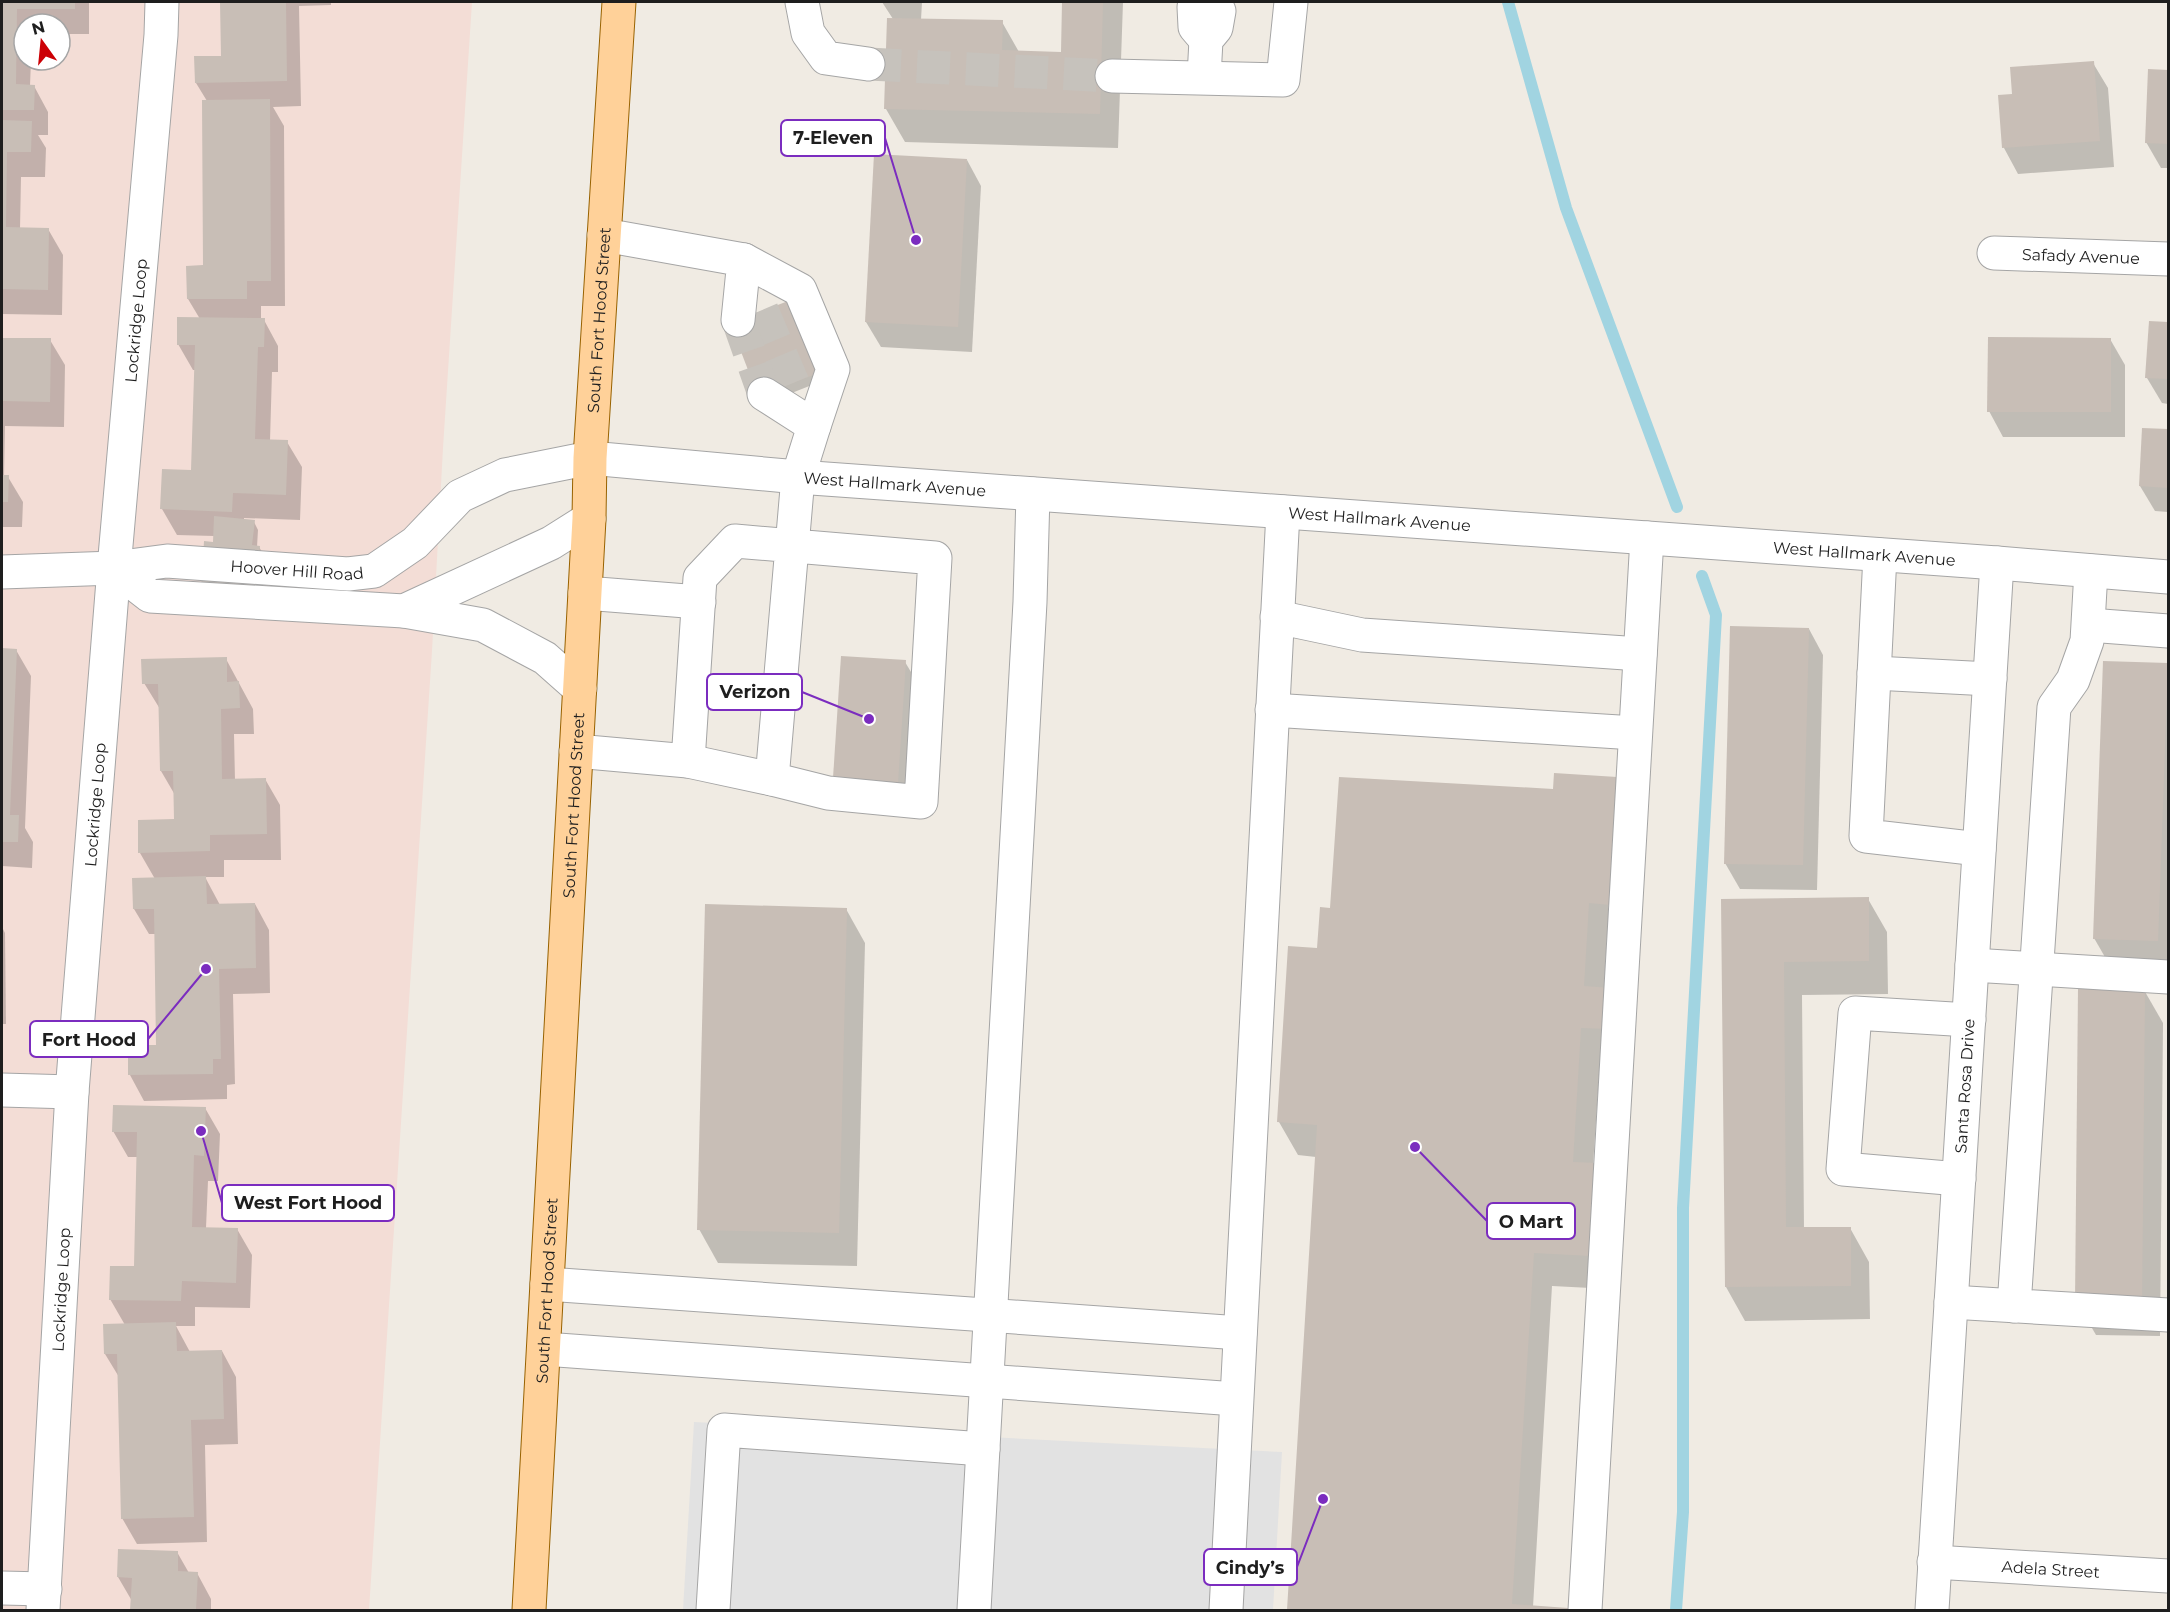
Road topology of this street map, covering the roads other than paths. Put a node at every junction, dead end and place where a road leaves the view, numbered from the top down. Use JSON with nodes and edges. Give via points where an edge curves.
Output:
{"nodes":[{"id":1,"x":162,"y":2,"type":"edge"},
{"id":2,"x":619,"y":2,"type":"edge"},
{"id":3,"x":802,"y":2,"type":"edge"},
{"id":4,"x":1292,"y":2,"type":"edge"},
{"id":5,"x":1207,"y":19,"type":"dead end"},
{"id":6,"x":868,"y":64,"type":"tunnel mouth"},
{"id":7,"x":1112,"y":76,"type":"tunnel mouth"},
{"id":8,"x":1204,"y":77,"type":"junction"},
{"id":9,"x":604,"y":235,"type":"junction"},
{"id":10,"x":1994,"y":253,"type":"dead end"},
{"id":11,"x":2169,"y":259,"type":"edge"},
{"id":12,"x":744,"y":260,"type":"junction"},
{"id":13,"x":750,"y":315,"type":"tunnel mouth"},
{"id":14,"x":779,"y":388,"type":"tunnel mouth"},
{"id":15,"x":814,"y":426,"type":"junction"},
{"id":16,"x":590,"y":458,"type":"junction"},
{"id":17,"x":798,"y":477,"type":"junction"},
{"id":18,"x":1034,"y":494,"type":"junction"},
{"id":19,"x":1284,"y":512,"type":"junction"},
{"id":20,"x":589,"y":519,"type":"junction"},
{"id":21,"x":1647,"y":538,"type":"junction"},
{"id":22,"x":791,"y":546,"type":"junction"},
{"id":23,"x":1880,"y":555,"type":"junction"},
{"id":24,"x":1997,"y":563,"type":"junction"},
{"id":25,"x":114,"y":568,"type":"junction"},
{"id":26,"x":2091,"y":571,"type":"junction"},
{"id":27,"x":2,"y":572,"type":"edge"},
{"id":28,"x":2169,"y":577,"type":"edge"},
{"id":29,"x":585,"y":593,"type":"junction"},
{"id":30,"x":699,"y":602,"type":"junction"},
{"id":31,"x":404,"y":611,"type":"junction"},
{"id":32,"x":1276,"y":617,"type":"junction"},
{"id":33,"x":2089,"y":625,"type":"junction"},
{"id":34,"x":2169,"y":631,"type":"edge"},
{"id":35,"x":1640,"y":654,"type":"junction"},
{"id":36,"x":1874,"y":673,"type":"junction"},
{"id":37,"x":1990,"y":679,"type":"junction"},
{"id":38,"x":580,"y":689,"type":"junction"},
{"id":39,"x":1272,"y":710,"type":"junction"},
{"id":40,"x":1635,"y":733,"type":"junction"},
{"id":41,"x":576,"y":751,"type":"junction"},
{"id":42,"x":688,"y":760,"type":"junction"},
{"id":43,"x":772,"y":779,"type":"junction"},
{"id":44,"x":1979,"y":849,"type":"junction"},
{"id":45,"x":1972,"y":964,"type":"junction"},
{"id":46,"x":2036,"y":969,"type":"junction"},
{"id":47,"x":2169,"y":977,"type":"edge"},
{"id":48,"x":1968,"y":1020,"type":"junction"},
{"id":49,"x":2,"y":1090,"type":"edge"},
{"id":50,"x":72,"y":1092,"type":"junction"},
{"id":51,"x":1959,"y":1179,"type":"junction"},
{"id":52,"x":547,"y":1284,"type":"junction"},
{"id":53,"x":1951,"y":1302,"type":"junction"},
{"id":54,"x":2014,"y":1306,"type":"junction"},
{"id":55,"x":990,"y":1315,"type":"junction"},
{"id":56,"x":2169,"y":1315,"type":"edge"},
{"id":57,"x":1240,"y":1333,"type":"junction"},
{"id":58,"x":544,"y":1349,"type":"junction"},
{"id":59,"x":986,"y":1381,"type":"junction"},
{"id":60,"x":1236,"y":1399,"type":"junction"},
{"id":61,"x":983,"y":1449,"type":"junction"},
{"id":62,"x":1934,"y":1562,"type":"junction"},
{"id":63,"x":2169,"y":1575,"type":"edge"},
{"id":64,"x":2,"y":1588,"type":"edge"},
{"id":65,"x":44,"y":1600,"type":"edge"},
{"id":66,"x":529,"y":1611,"type":"edge"},
{"id":67,"x":713,"y":1611,"type":"edge"},
{"id":68,"x":974,"y":1611,"type":"edge"},
{"id":69,"x":1226,"y":1611,"type":"edge"},
{"id":70,"x":1585,"y":1611,"type":"edge"},
{"id":71,"x":1932,"y":1611,"type":"edge"}],
"edges":[{"from":1,"to":25,"type":"street","name":"Lockridge Loop"},
{"from":2,"to":9,"type":"main road","name":"South Fort Hood Street"},
{"from":3,"to":6,"type":"street","via":[[808,33],[826,58]]},
{"from":4,"to":8,"type":"street","via":[[1283,80]]},
{"from":5,"to":8,"type":"street"},
{"from":7,"to":8,"type":"street"},
{"from":9,"to":12,"type":"street"},
{"from":9,"to":16,"type":"main road","name":"South Fort Hood Street"},
{"from":10,"to":11,"type":"street","name":"Safady Avenue"},
{"from":12,"to":13,"type":"street"},
{"from":12,"to":15,"type":"street","via":[[800,290],[833,369]]},
{"from":14,"to":15,"type":"street"},
{"from":15,"to":17,"type":"street"},
{"from":16,"to":17,"type":"street","name":"West Hallmark Avenue"},
{"from":16,"to":20,"type":"main road","name":"South Fort Hood Street"},
{"from":16,"to":25,"type":"street","name":"Hoover Hill Road","via":[[505,475],[460,496],[415,543],[374,571],[348,574],[167,561]]},
{"from":17,"to":18,"type":"street","name":"West Hallmark Avenue"},
{"from":17,"to":22,"type":"street"},
{"from":18,"to":19,"type":"street","name":"West Hallmark Avenue"},
{"from":18,"to":55,"type":"street"},
{"from":19,"to":21,"type":"street","name":"West Hallmark Avenue"},
{"from":19,"to":32,"type":"street"},
{"from":20,"to":29,"type":"main road","name":"South Fort Hood Street"},
{"from":20,"to":31,"type":"street","via":[[551,543]]},
{"from":21,"to":23,"type":"street","name":"West Hallmark Avenue"},
{"from":21,"to":35,"type":"street"},
{"from":22,"to":30,"type":"street","via":[[735,542],[700,578]]},
{"from":22,"to":43,"type":"street"},
{"from":22,"to":43,"type":"street","via":[[935,558],[921,802],[828,793]]},
{"from":23,"to":24,"type":"street","name":"West Hallmark Avenue"},
{"from":23,"to":36,"type":"street"},
{"from":24,"to":26,"type":"street","name":"West Hallmark Avenue"},
{"from":24,"to":37,"type":"street","name":"Santa Rosa Drive"},
{"from":25,"to":27,"type":"street","name":"Hoover Hill Road"},
{"from":25,"to":31,"type":"street","via":[[150,596]]},
{"from":25,"to":50,"type":"street","name":"Lockridge Loop"},
{"from":26,"to":28,"type":"street","name":"West Hallmark Avenue"},
{"from":26,"to":33,"type":"street"},
{"from":29,"to":30,"type":"street"},
{"from":29,"to":38,"type":"main road","name":"South Fort Hood Street"},
{"from":30,"to":42,"type":"street"},
{"from":31,"to":38,"type":"street","via":[[483,625],[545,658]]},
{"from":32,"to":35,"type":"street","via":[[1362,634]]},
{"from":32,"to":39,"type":"street"},
{"from":33,"to":34,"type":"street"},
{"from":33,"to":46,"type":"street","via":[[2073,680],[2054,707]]},
{"from":35,"to":40,"type":"street"},
{"from":36,"to":37,"type":"street"},
{"from":36,"to":44,"type":"street","via":[[1866,836]]},
{"from":37,"to":44,"type":"street","name":"Santa Rosa Drive"},
{"from":38,"to":41,"type":"main road","name":"South Fort Hood Street"},
{"from":39,"to":40,"type":"street"},
{"from":39,"to":57,"type":"street"},
{"from":40,"to":70,"type":"street"},
{"from":41,"to":42,"type":"street"},
{"from":41,"to":52,"type":"main road","name":"South Fort Hood Street"},
{"from":42,"to":43,"type":"street"},
{"from":44,"to":45,"type":"street","name":"Santa Rosa Drive"},
{"from":45,"to":46,"type":"street"},
{"from":45,"to":48,"type":"street","name":"Santa Rosa Drive"},
{"from":46,"to":47,"type":"street"},
{"from":46,"to":54,"type":"street"},
{"from":48,"to":51,"type":"street","name":"Santa Rosa Drive"},
{"from":48,"to":51,"type":"street","via":[[1855,1012],[1843,1169]]},
{"from":49,"to":50,"type":"street"},
{"from":50,"to":65,"type":"street","name":"Lockridge Loop"},
{"from":51,"to":53,"type":"street","name":"Santa Rosa Drive"},
{"from":52,"to":55,"type":"street"},
{"from":52,"to":58,"type":"main road","name":"South Fort Hood Street"},
{"from":53,"to":54,"type":"street"},
{"from":53,"to":62,"type":"street","name":"Santa Rosa Drive"},
{"from":54,"to":56,"type":"street"},
{"from":55,"to":57,"type":"street"},
{"from":55,"to":59,"type":"street"},
{"from":57,"to":60,"type":"street"},
{"from":58,"to":59,"type":"street"},
{"from":58,"to":66,"type":"main road","name":"South Fort Hood Street"},
{"from":59,"to":60,"type":"street"},
{"from":59,"to":61,"type":"street"},
{"from":60,"to":69,"type":"street"},
{"from":61,"to":67,"type":"street","via":[[724,1430]]},
{"from":61,"to":68,"type":"street"},
{"from":62,"to":63,"type":"street","name":"Adela Street"},
{"from":62,"to":71,"type":"street","name":"Santa Rosa Drive"},
{"from":64,"to":65,"type":"street"}]}
